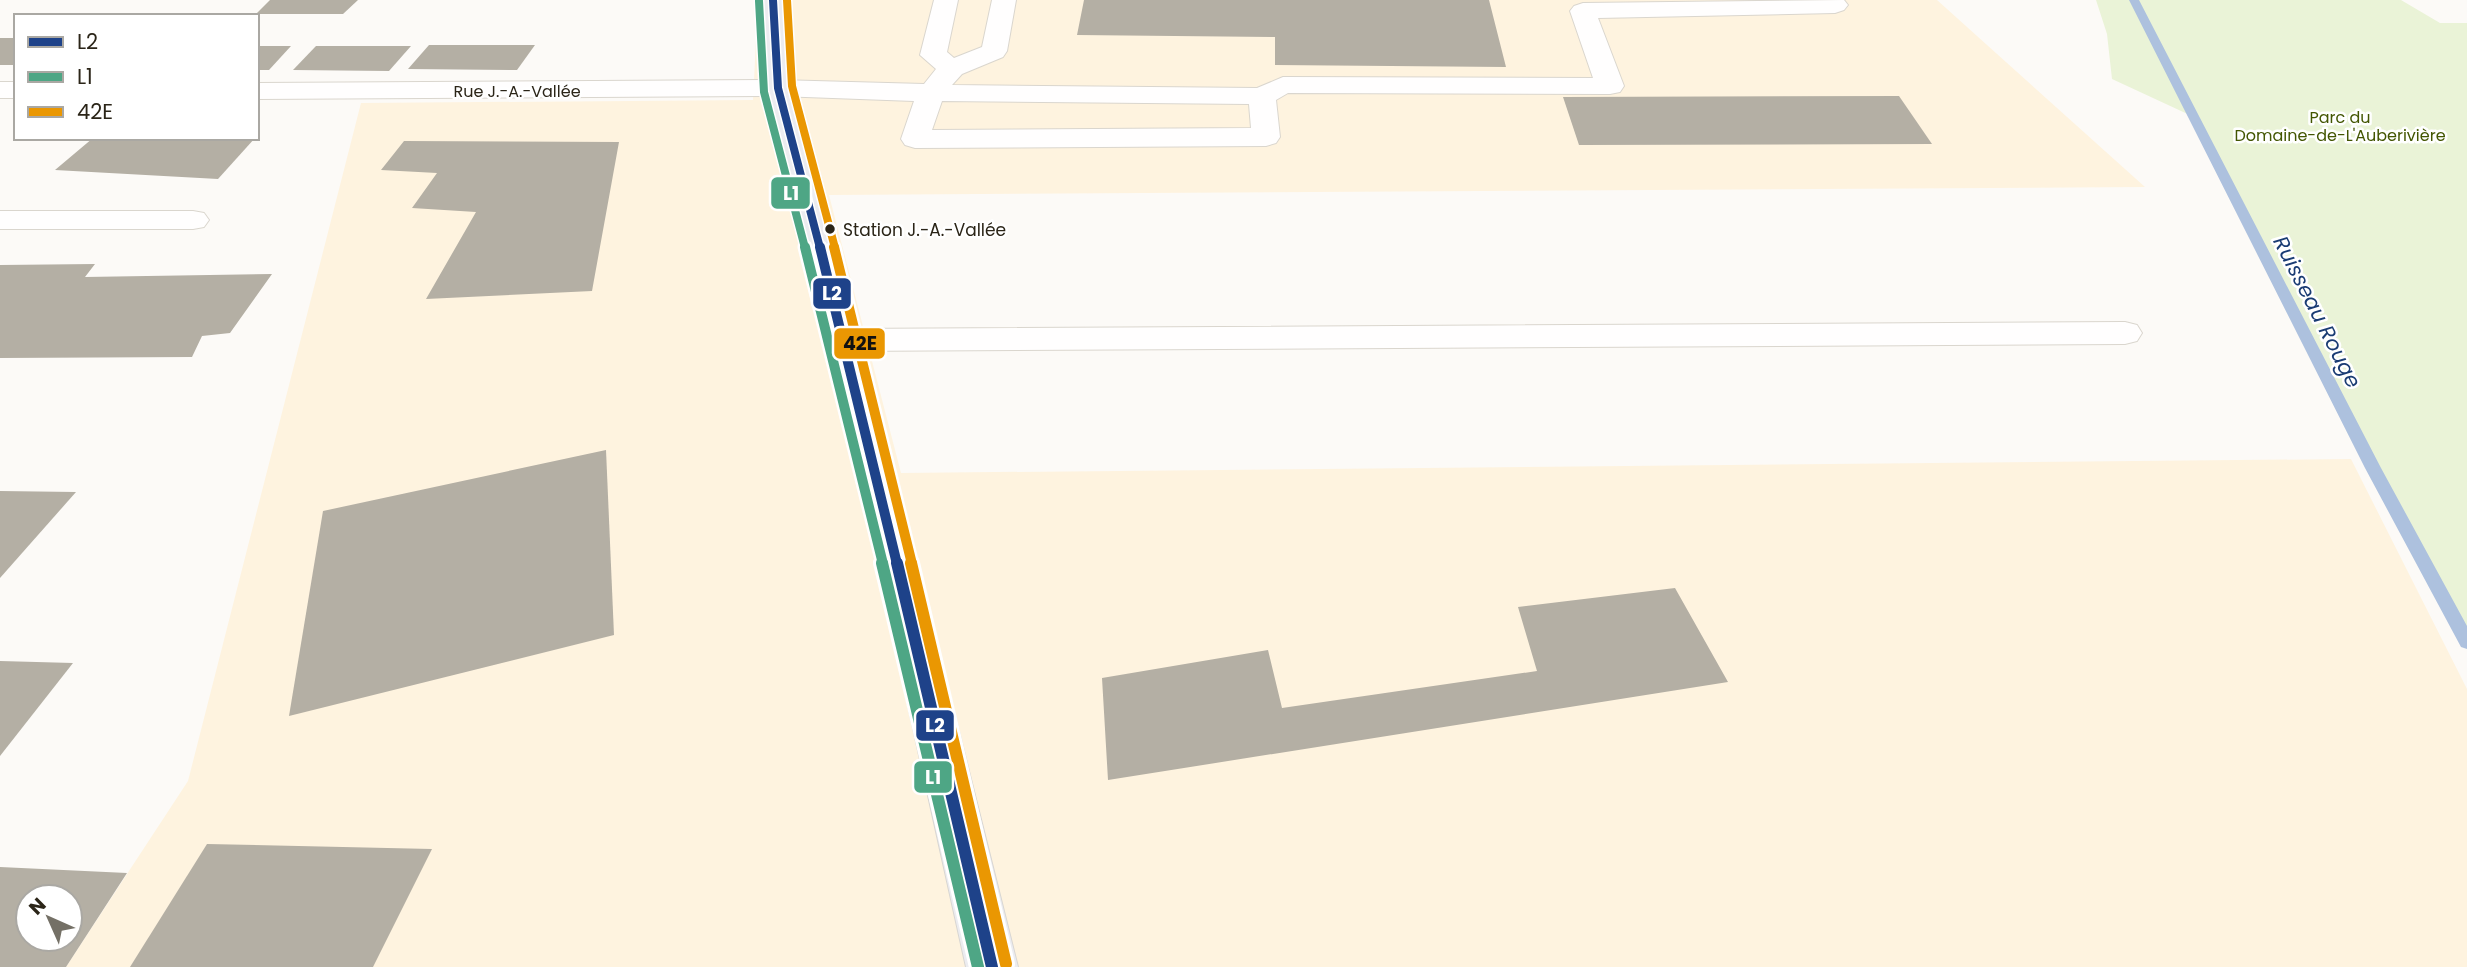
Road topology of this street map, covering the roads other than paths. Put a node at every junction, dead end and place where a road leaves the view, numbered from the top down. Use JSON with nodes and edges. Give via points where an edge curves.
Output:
{"nodes":[{"id":1,"x":772,"y":0,"type":"edge"},
{"id":2,"x":946,"y":0,"type":"edge"},
{"id":3,"x":1004,"y":0,"type":"edge"},
{"id":4,"x":1835,"y":5,"type":"dead end"},
{"id":5,"x":952,"y":68,"type":"junction"},
{"id":6,"x":778,"y":88,"type":"junction"},
{"id":7,"x":259,"y":91,"type":"edge"},
{"id":8,"x":931,"y":93,"type":"junction"},
{"id":9,"x":1262,"y":96,"type":"junction"},
{"id":10,"x":0,"y":220,"type":"edge"},
{"id":11,"x":193,"y":220,"type":"dead end"},
{"id":12,"x":2125,"y":333,"type":"dead end"},
{"id":13,"x":844,"y":340,"type":"junction"},
{"id":14,"x":992,"y":967,"type":"edge"}],
"edges":[{"from":1,"to":6,"type":"main road"},
{"from":2,"to":5,"type":"street","via":[[933,55]]},
{"from":3,"to":5,"type":"street","via":[[994,51]]},
{"from":4,"to":9,"type":"street","name":"Rue J.-A.-Vallée","via":[[1583,11],[1610,86],[1283,85]]},
{"from":5,"to":8,"type":"street"},
{"from":6,"to":7,"type":"street","name":"Rue J.-A.-Vallée"},
{"from":6,"to":8,"type":"street","name":"Rue J.-A.-Vallée"},
{"from":6,"to":13,"type":"main road"},
{"from":8,"to":9,"type":"street","name":"Rue J.-A.-Vallée"},
{"from":8,"to":9,"type":"street","via":[[915,139],[1266,137]]},
{"from":10,"to":11,"type":"street"},
{"from":12,"to":13,"type":"street"},
{"from":13,"to":14,"type":"main road"}]}
